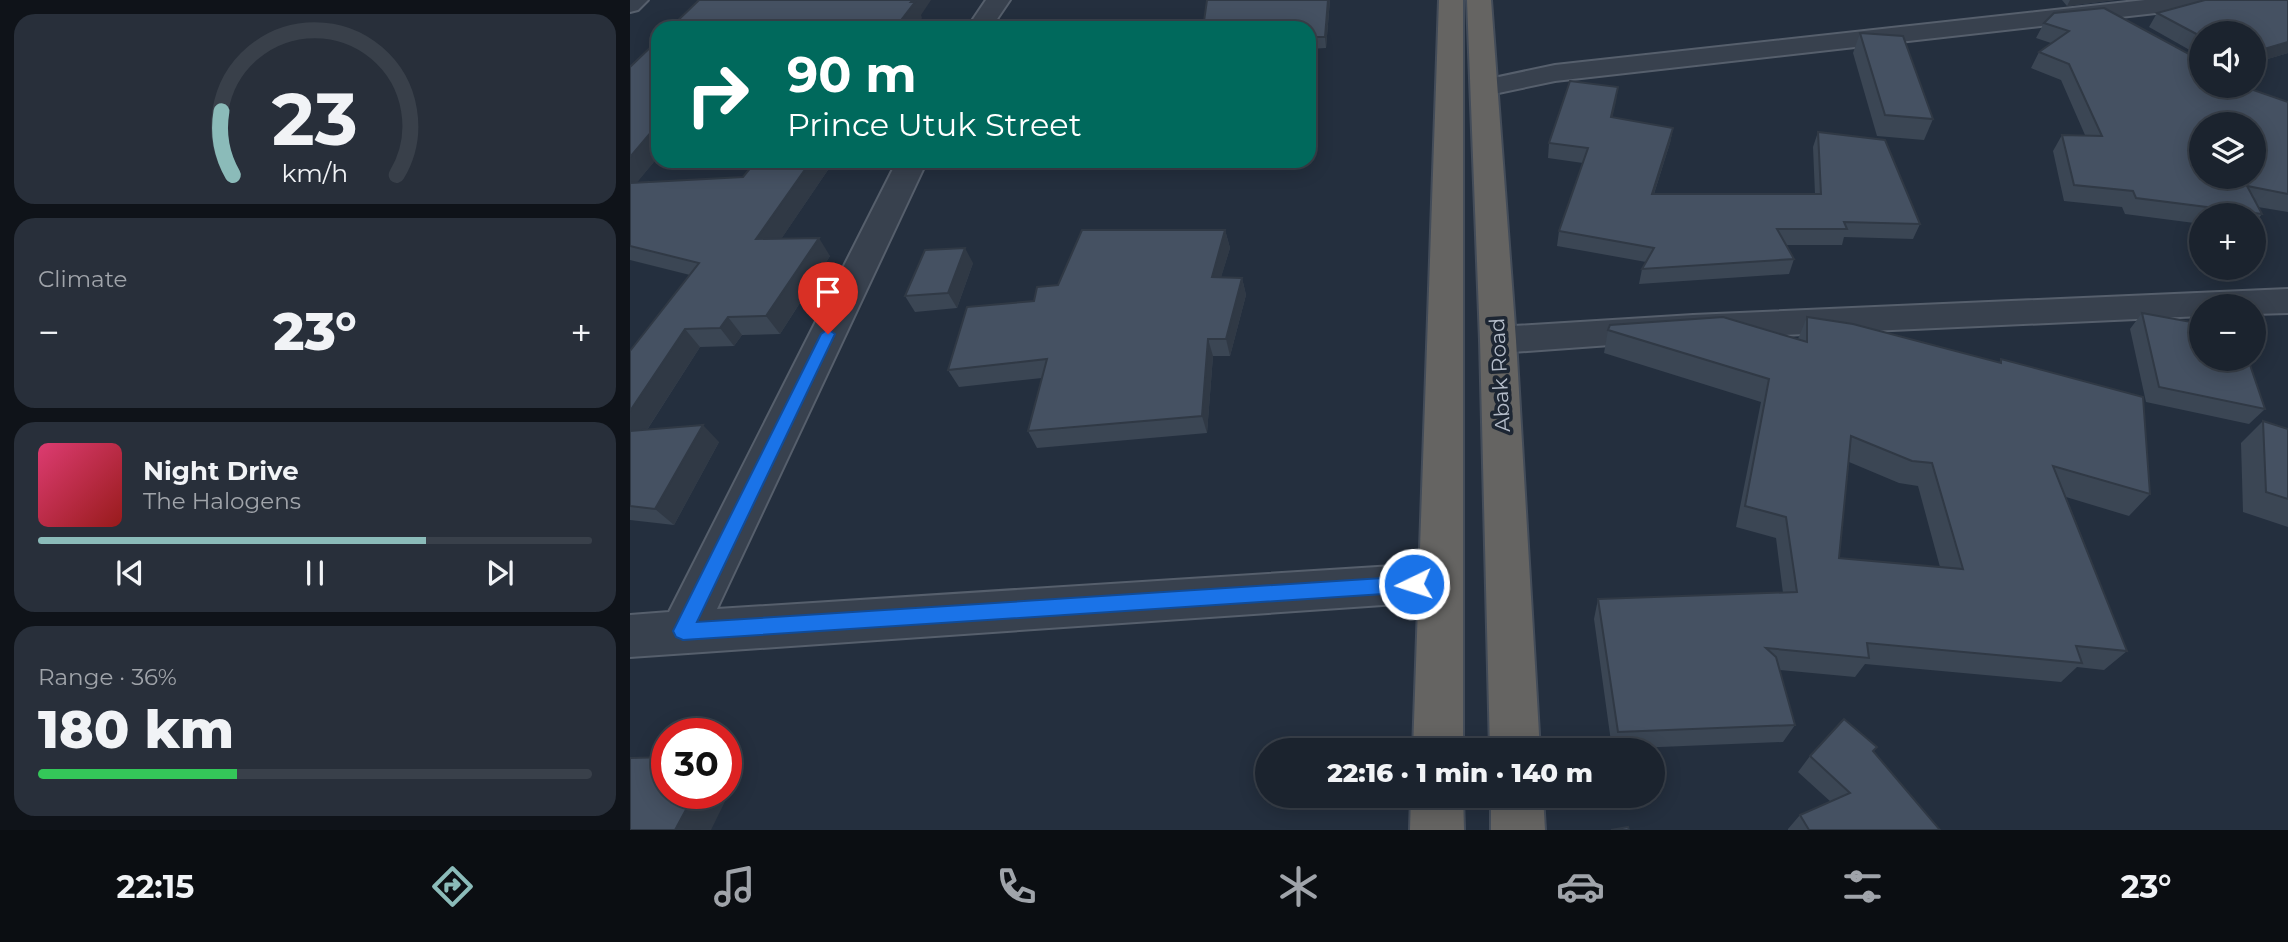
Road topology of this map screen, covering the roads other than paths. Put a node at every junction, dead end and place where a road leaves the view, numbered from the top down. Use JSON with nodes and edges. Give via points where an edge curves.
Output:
{"nodes":[{"id":1,"x":636,"y":0,"type":"edge"},
{"id":2,"x":998,"y":0,"type":"edge"},
{"id":3,"x":1451,"y":0,"type":"edge"},
{"id":4,"x":1479,"y":0,"type":"edge"},
{"id":5,"x":2209,"y":0,"type":"edge"},
{"id":6,"x":630,"y":5,"type":"edge"},
{"id":7,"x":2101,"y":13,"type":"junction"},
{"id":8,"x":984,"y":21,"type":"edge"},
{"id":9,"x":2134,"y":33,"type":"edge"},
{"id":10,"x":1484,"y":88,"type":"junction"},
{"id":11,"x":909,"y":168,"type":"edge"},
{"id":12,"x":2288,"y":301,"type":"edge"},
{"id":13,"x":1498,"y":340,"type":"junction"},
{"id":14,"x":1441,"y":582,"type":"junction"},
{"id":15,"x":683,"y":631,"type":"junction"},
{"id":16,"x":630,"y":636,"type":"edge"},
{"id":17,"x":1438,"y":738,"type":"edge"},
{"id":18,"x":1514,"y":738,"type":"edge"},
{"id":19,"x":1437,"y":808,"type":"edge"},
{"id":20,"x":1517,"y":808,"type":"edge"},
{"id":21,"x":1437,"y":830,"type":"edge"},
{"id":22,"x":1518,"y":830,"type":"edge"}],
"edges":[{"from":1,"to":6,"type":"street"},
{"from":2,"to":8,"type":"street"},
{"from":3,"to":14,"type":"highway"},
{"from":4,"to":10,"type":"highway","name":"Abak Road"},
{"from":5,"to":7,"type":"street"},
{"from":7,"to":9,"type":"street"},
{"from":7,"to":10,"type":"street","via":[[1555,73]]},
{"from":10,"to":13,"type":"highway","name":"Abak Road"},
{"from":11,"to":15,"type":"street"},
{"from":12,"to":13,"type":"street","via":[[1707,326]]},
{"from":13,"to":18,"type":"highway","name":"Abak Road"},
{"from":14,"to":15,"type":"street"},
{"from":14,"to":17,"type":"highway"},
{"from":15,"to":16,"type":"street"},
{"from":19,"to":21,"type":"highway"},
{"from":20,"to":22,"type":"highway"}]}
